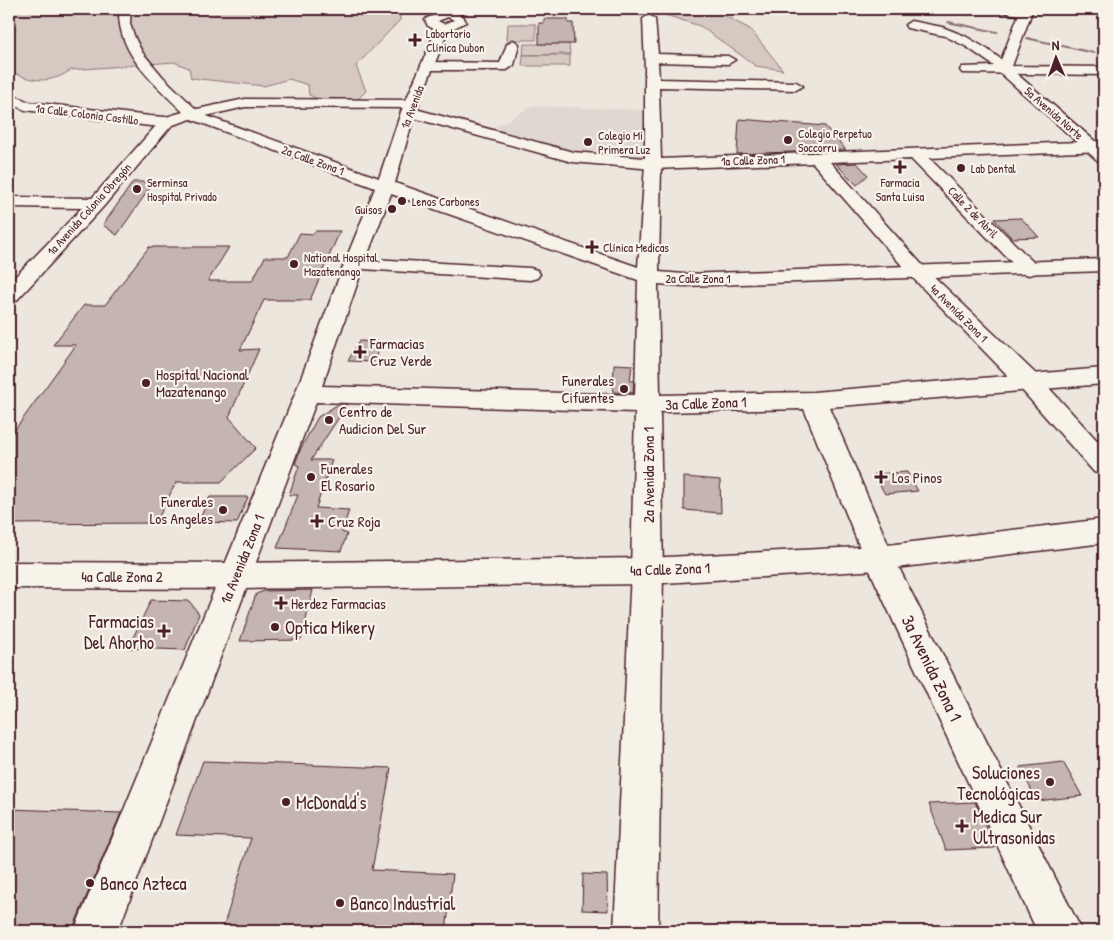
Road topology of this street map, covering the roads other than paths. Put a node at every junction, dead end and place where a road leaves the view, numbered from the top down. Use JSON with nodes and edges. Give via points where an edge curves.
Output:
{"nodes":[{"id":1,"x":124,"y":9,"type":"edge"},
{"id":2,"x":1004,"y":9,"type":"edge"},
{"id":3,"x":450,"y":11,"type":"edge"},
{"id":4,"x":1026,"y":11,"type":"edge"},
{"id":5,"x":649,"y":19,"type":"dead end"},
{"id":6,"x":911,"y":25,"type":"dead end"},
{"id":7,"x":445,"y":28,"type":"junction"},
{"id":8,"x":513,"y":44,"type":"dead end"},
{"id":9,"x":651,"y":58,"type":"junction"},
{"id":10,"x":728,"y":60,"type":"dead end"},
{"id":11,"x":428,"y":66,"type":"junction"},
{"id":12,"x":1004,"y":68,"type":"junction"},
{"id":13,"x":967,"y":70,"type":"dead end"},
{"id":14,"x":1104,"y":71,"type":"edge"},
{"id":15,"x":652,"y":83,"type":"junction"},
{"id":16,"x":796,"y":86,"type":"dead end"},
{"id":17,"x":9,"y":97,"type":"edge"},
{"id":18,"x":410,"y":108,"type":"junction"},
{"id":19,"x":196,"y":116,"type":"junction"},
{"id":20,"x":167,"y":122,"type":"junction"},
{"id":21,"x":1100,"y":150,"type":"edge"},
{"id":22,"x":916,"y":154,"type":"junction"},
{"id":23,"x":817,"y":157,"type":"junction"},
{"id":24,"x":653,"y":164,"type":"junction"},
{"id":25,"x":385,"y":186,"type":"junction"},
{"id":26,"x":9,"y":202,"type":"edge"},
{"id":27,"x":97,"y":202,"type":"junction"},
{"id":28,"x":354,"y":264,"type":"junction"},
{"id":29,"x":1104,"y":266,"type":"edge"},
{"id":30,"x":1030,"y":269,"type":"junction"},
{"id":31,"x":918,"y":272,"type":"junction"},
{"id":32,"x":530,"y":274,"type":"dead end"},
{"id":33,"x":648,"y":277,"type":"junction"},
{"id":34,"x":9,"y":295,"type":"edge"},
{"id":35,"x":1104,"y":376,"type":"edge"},
{"id":36,"x":1029,"y":382,"type":"junction"},
{"id":37,"x":307,"y":394,"type":"junction"},
{"id":38,"x":813,"y":400,"type":"junction"},
{"id":39,"x":648,"y":404,"type":"junction"},
{"id":40,"x":1104,"y":464,"type":"edge"},
{"id":41,"x":1104,"y":531,"type":"edge"},
{"id":42,"x":878,"y":558,"type":"junction"},
{"id":43,"x":647,"y":571,"type":"junction"},
{"id":44,"x":9,"y":575,"type":"edge"},
{"id":45,"x":235,"y":576,"type":"junction"},
{"id":46,"x":96,"y":931,"type":"edge"},
{"id":47,"x":636,"y":931,"type":"edge"},
{"id":48,"x":1060,"y":931,"type":"edge"}],
"edges":[{"from":1,"to":19,"type":"street","via":[[125,33],[137,56]]},
{"from":2,"to":4,"type":"street"},
{"from":3,"to":7,"type":"street","name":"1a Avenida","via":[[460,20]]},
{"from":3,"to":7,"type":"street","name":"1a Avenida","via":[[431,20],[432,24]]},
{"from":4,"to":12,"type":"street"},
{"from":5,"to":9,"type":"street","name":"2a Avenida Zona 1"},
{"from":6,"to":12,"type":"street","name":"5a Avenida Norte","via":[[928,26],[973,44]]},
{"from":7,"to":11,"type":"street","name":"1a Avenida"},
{"from":8,"to":11,"type":"street","via":[[507,65],[502,67]]},
{"from":9,"to":10,"type":"street"},
{"from":9,"to":15,"type":"street","name":"2a Avenida Zona 1"},
{"from":11,"to":18,"type":"street","name":"1a Avenida"},
{"from":12,"to":13,"type":"street"},
{"from":12,"to":14,"type":"street"},
{"from":12,"to":21,"type":"street","name":"5a Avenida Norte"},
{"from":15,"to":16,"type":"street"},
{"from":15,"to":24,"type":"street","name":"2a Avenida Zona 1"},
{"from":17,"to":20,"type":"street","name":"1a Calle Colonia Castillo","via":[[25,106]]},
{"from":18,"to":19,"type":"street","name":"1a Calle Zona 1","via":[[245,103],[220,107]]},
{"from":18,"to":24,"type":"street","name":"1a Calle Zona 1","via":[[572,157]]},
{"from":18,"to":25,"type":"street","name":"1a Avenida"},
{"from":19,"to":20,"type":"street","name":"1a Calle Zona 1"},
{"from":19,"to":25,"type":"street","name":"2a Calle Zona 1"},
{"from":20,"to":27,"type":"street","name":"1a Avenida Colonia Obregón"},
{"from":21,"to":22,"type":"street","name":"1a Calle Zona 1"},
{"from":22,"to":23,"type":"street","name":"1a Calle Zona 1"},
{"from":22,"to":30,"type":"street","name":"Calle 2 de Abril"},
{"from":23,"to":24,"type":"street","name":"1a Calle Zona 1"},
{"from":23,"to":31,"type":"street","name":"4a Avenida Zona 1"},
{"from":24,"to":33,"type":"street","name":"2a Avenida Zona 1"},
{"from":25,"to":28,"type":"street","name":"1a Avenida Zona 1"},
{"from":25,"to":33,"type":"street","name":"2a Calle Zona 1"},
{"from":26,"to":27,"type":"street"},
{"from":27,"to":34,"type":"street","name":"1a Avenida Colonia Obregón"},
{"from":28,"to":32,"type":"street"},
{"from":28,"to":37,"type":"street","name":"1a Avenida Zona 1"},
{"from":29,"to":30,"type":"street","name":"2a Calle Zona 1"},
{"from":30,"to":31,"type":"street","name":"2a Calle Zona 1"},
{"from":31,"to":33,"type":"street","name":"2a Calle Zona 1","via":[[684,280]]},
{"from":31,"to":36,"type":"street","name":"4a Avenida Zona 1"},
{"from":33,"to":39,"type":"street","name":"2a Avenida Zona 1"},
{"from":35,"to":36,"type":"street","name":"3a Calle Zona 1"},
{"from":36,"to":38,"type":"street","name":"3a Calle Zona 1"},
{"from":36,"to":40,"type":"street","name":"4a Avenida Zona 1"},
{"from":37,"to":39,"type":"street","name":"3a Calle Zona 1"},
{"from":37,"to":45,"type":"street","name":"1a Avenida Zona 1"},
{"from":38,"to":39,"type":"street","name":"3a Calle Zona 1"},
{"from":38,"to":42,"type":"street","name":"3a Avenida Zona 1"},
{"from":39,"to":43,"type":"street","name":"2a Avenida Zona 1"},
{"from":41,"to":42,"type":"street","name":"4a Calle Zona 1"},
{"from":42,"to":43,"type":"street","name":"4a Calle Zona 1"},
{"from":42,"to":48,"type":"street","name":"3a Avenida Zona 1"},
{"from":43,"to":45,"type":"street","name":"4a Calle Zona 1"},
{"from":43,"to":47,"type":"street","name":"2a Avenida Zona 1"},
{"from":44,"to":45,"type":"street","name":"4a Calle Zona 2"},
{"from":45,"to":46,"type":"street","name":"1a Avenida Zona 1"}]}
